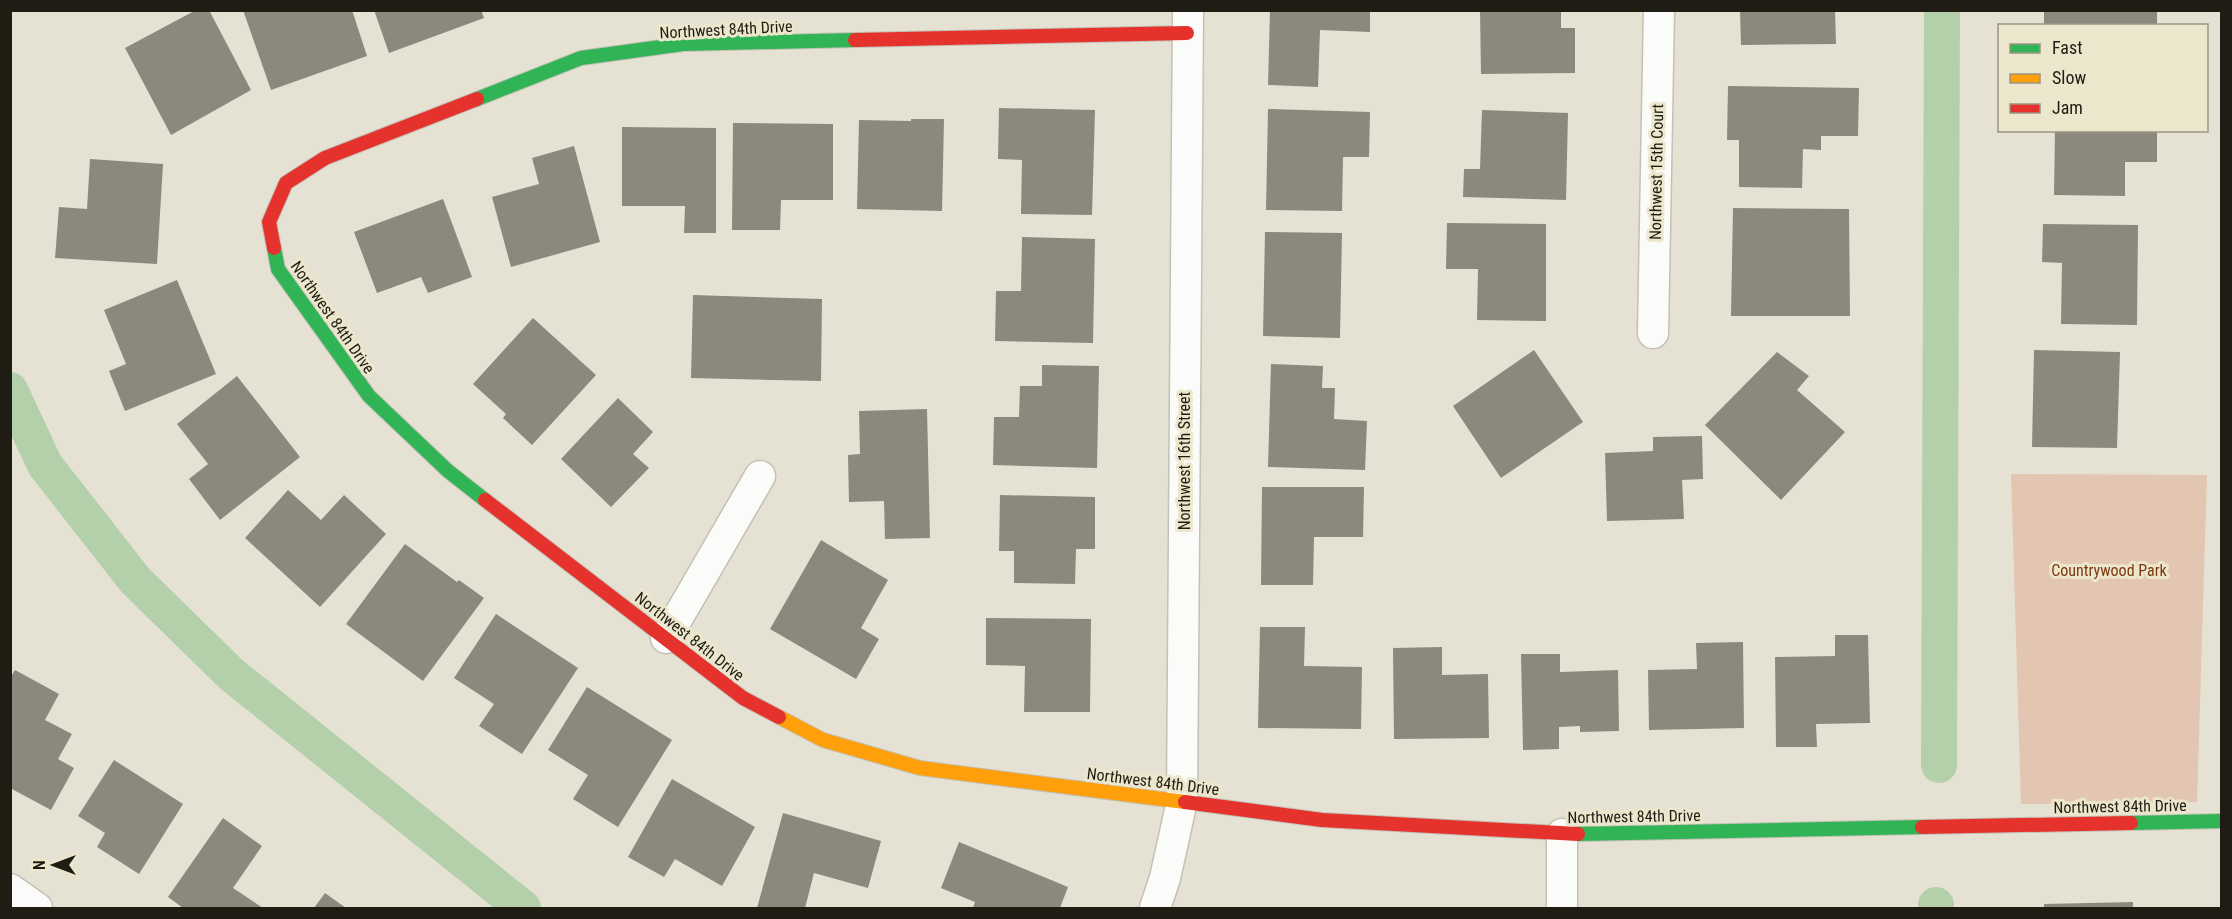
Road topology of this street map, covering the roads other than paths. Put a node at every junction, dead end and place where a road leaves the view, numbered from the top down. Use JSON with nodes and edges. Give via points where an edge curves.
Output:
{"nodes":[{"id":1,"x":1659,"y":10,"type":"edge"},
{"id":2,"x":1188,"y":22,"type":"edge"},
{"id":3,"x":1653,"y":333,"type":"dead end"},
{"id":4,"x":760,"y":476,"type":"dead end"},
{"id":5,"x":666,"y":638,"type":"junction"},
{"id":6,"x":1182,"y":801,"type":"junction"},
{"id":7,"x":2222,"y":821,"type":"edge"},
{"id":8,"x":1562,"y":834,"type":"junction"},
{"id":9,"x":10,"y":889,"type":"edge"},
{"id":10,"x":37,"y":909,"type":"edge"},
{"id":11,"x":1155,"y":909,"type":"edge"},
{"id":12,"x":1562,"y":909,"type":"edge"}],
"edges":[{"from":1,"to":3,"type":"street","name":"Northwest 15th Court"},
{"from":2,"to":5,"type":"street","name":"Northwest 84th Drive","via":[[683,44],[581,58],[324,158],[286,183],[269,222],[278,269],[369,396],[448,471]]},
{"from":2,"to":6,"type":"street","name":"Northwest 16th Street"},
{"from":4,"to":5,"type":"street"},
{"from":5,"to":6,"type":"street","name":"Northwest 84th Drive","via":[[743,699],[823,740],[920,768]]},
{"from":6,"to":8,"type":"street","name":"Northwest 84th Drive","via":[[1322,820]]},
{"from":6,"to":11,"type":"street","name":"Northwest 16th Street"},
{"from":7,"to":8,"type":"street","name":"Northwest 84th Drive"},
{"from":8,"to":12,"type":"street"},
{"from":9,"to":10,"type":"street"}]}
